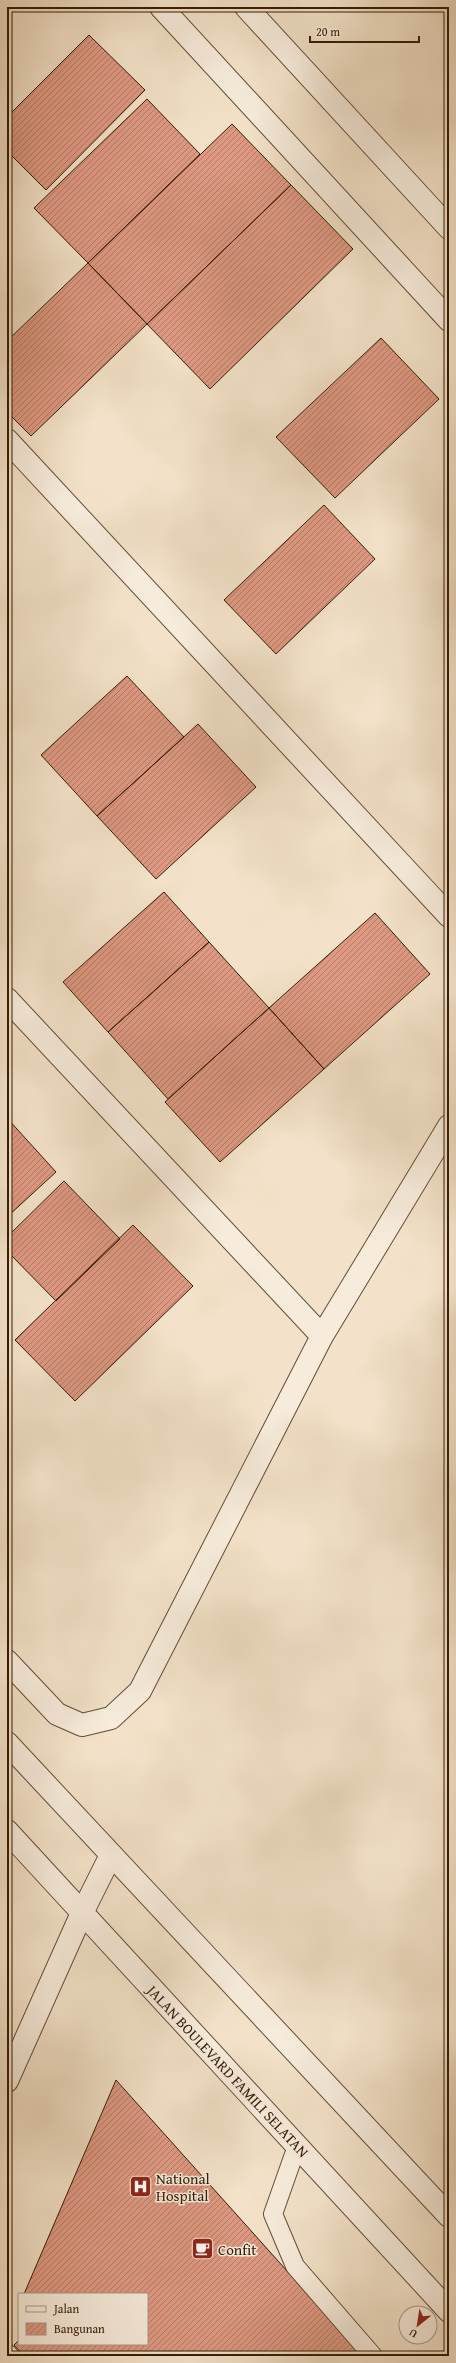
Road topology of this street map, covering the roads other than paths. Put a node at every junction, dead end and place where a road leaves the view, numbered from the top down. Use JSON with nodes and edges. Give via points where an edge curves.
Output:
{"nodes":[{"id":1,"x":161,"y":7,"type":"edge"},
{"id":2,"x":246,"y":7,"type":"edge"},
{"id":3,"x":449,"y":228,"type":"edge"},
{"id":4,"x":449,"y":320,"type":"edge"},
{"id":5,"x":7,"y":440,"type":"edge"},
{"id":6,"x":449,"y":916,"type":"edge"},
{"id":7,"x":7,"y":999,"type":"edge"},
{"id":8,"x":449,"y":1126,"type":"edge"},
{"id":9,"x":322,"y":1336,"type":"junction"},
{"id":10,"x":7,"y":1661,"type":"edge"},
{"id":11,"x":7,"y":1742,"type":"edge"},
{"id":12,"x":7,"y":1831,"type":"edge"},
{"id":13,"x":111,"y":1855,"type":"junction"},
{"id":14,"x":82,"y":1913,"type":"junction"},
{"id":15,"x":7,"y":2081,"type":"edge"},
{"id":16,"x":297,"y":2146,"type":"junction"},
{"id":17,"x":449,"y":2216,"type":"edge"},
{"id":18,"x":449,"y":2311,"type":"edge"},
{"id":19,"x":7,"y":2353,"type":"edge"},
{"id":20,"x":10,"y":2356,"type":"edge"},
{"id":21,"x":373,"y":2356,"type":"edge"}],
"edges":[{"from":1,"to":4,"type":"street"},
{"from":2,"to":3,"type":"street"},
{"from":5,"to":6,"type":"street"},
{"from":7,"to":9,"type":"street"},
{"from":8,"to":9,"type":"street"},
{"from":9,"to":10,"type":"street","via":[[140,1690],[111,1718],[82,1725],[57,1714]]},
{"from":11,"to":13,"type":"street"},
{"from":12,"to":14,"type":"street","name":"JALAN BOULEVARD FAMILI SELATAN"},
{"from":13,"to":14,"type":"street"},
{"from":13,"to":17,"type":"street"},
{"from":14,"to":15,"type":"street"},
{"from":14,"to":16,"type":"street","name":"JALAN BOULEVARD FAMILI SELATAN"},
{"from":16,"to":18,"type":"street","name":"JALAN BOULEVARD FAMILI SELATAN"},
{"from":16,"to":21,"type":"lane","via":[[273,2214],[295,2266]]},
{"from":19,"to":20,"type":"lane"}]}
